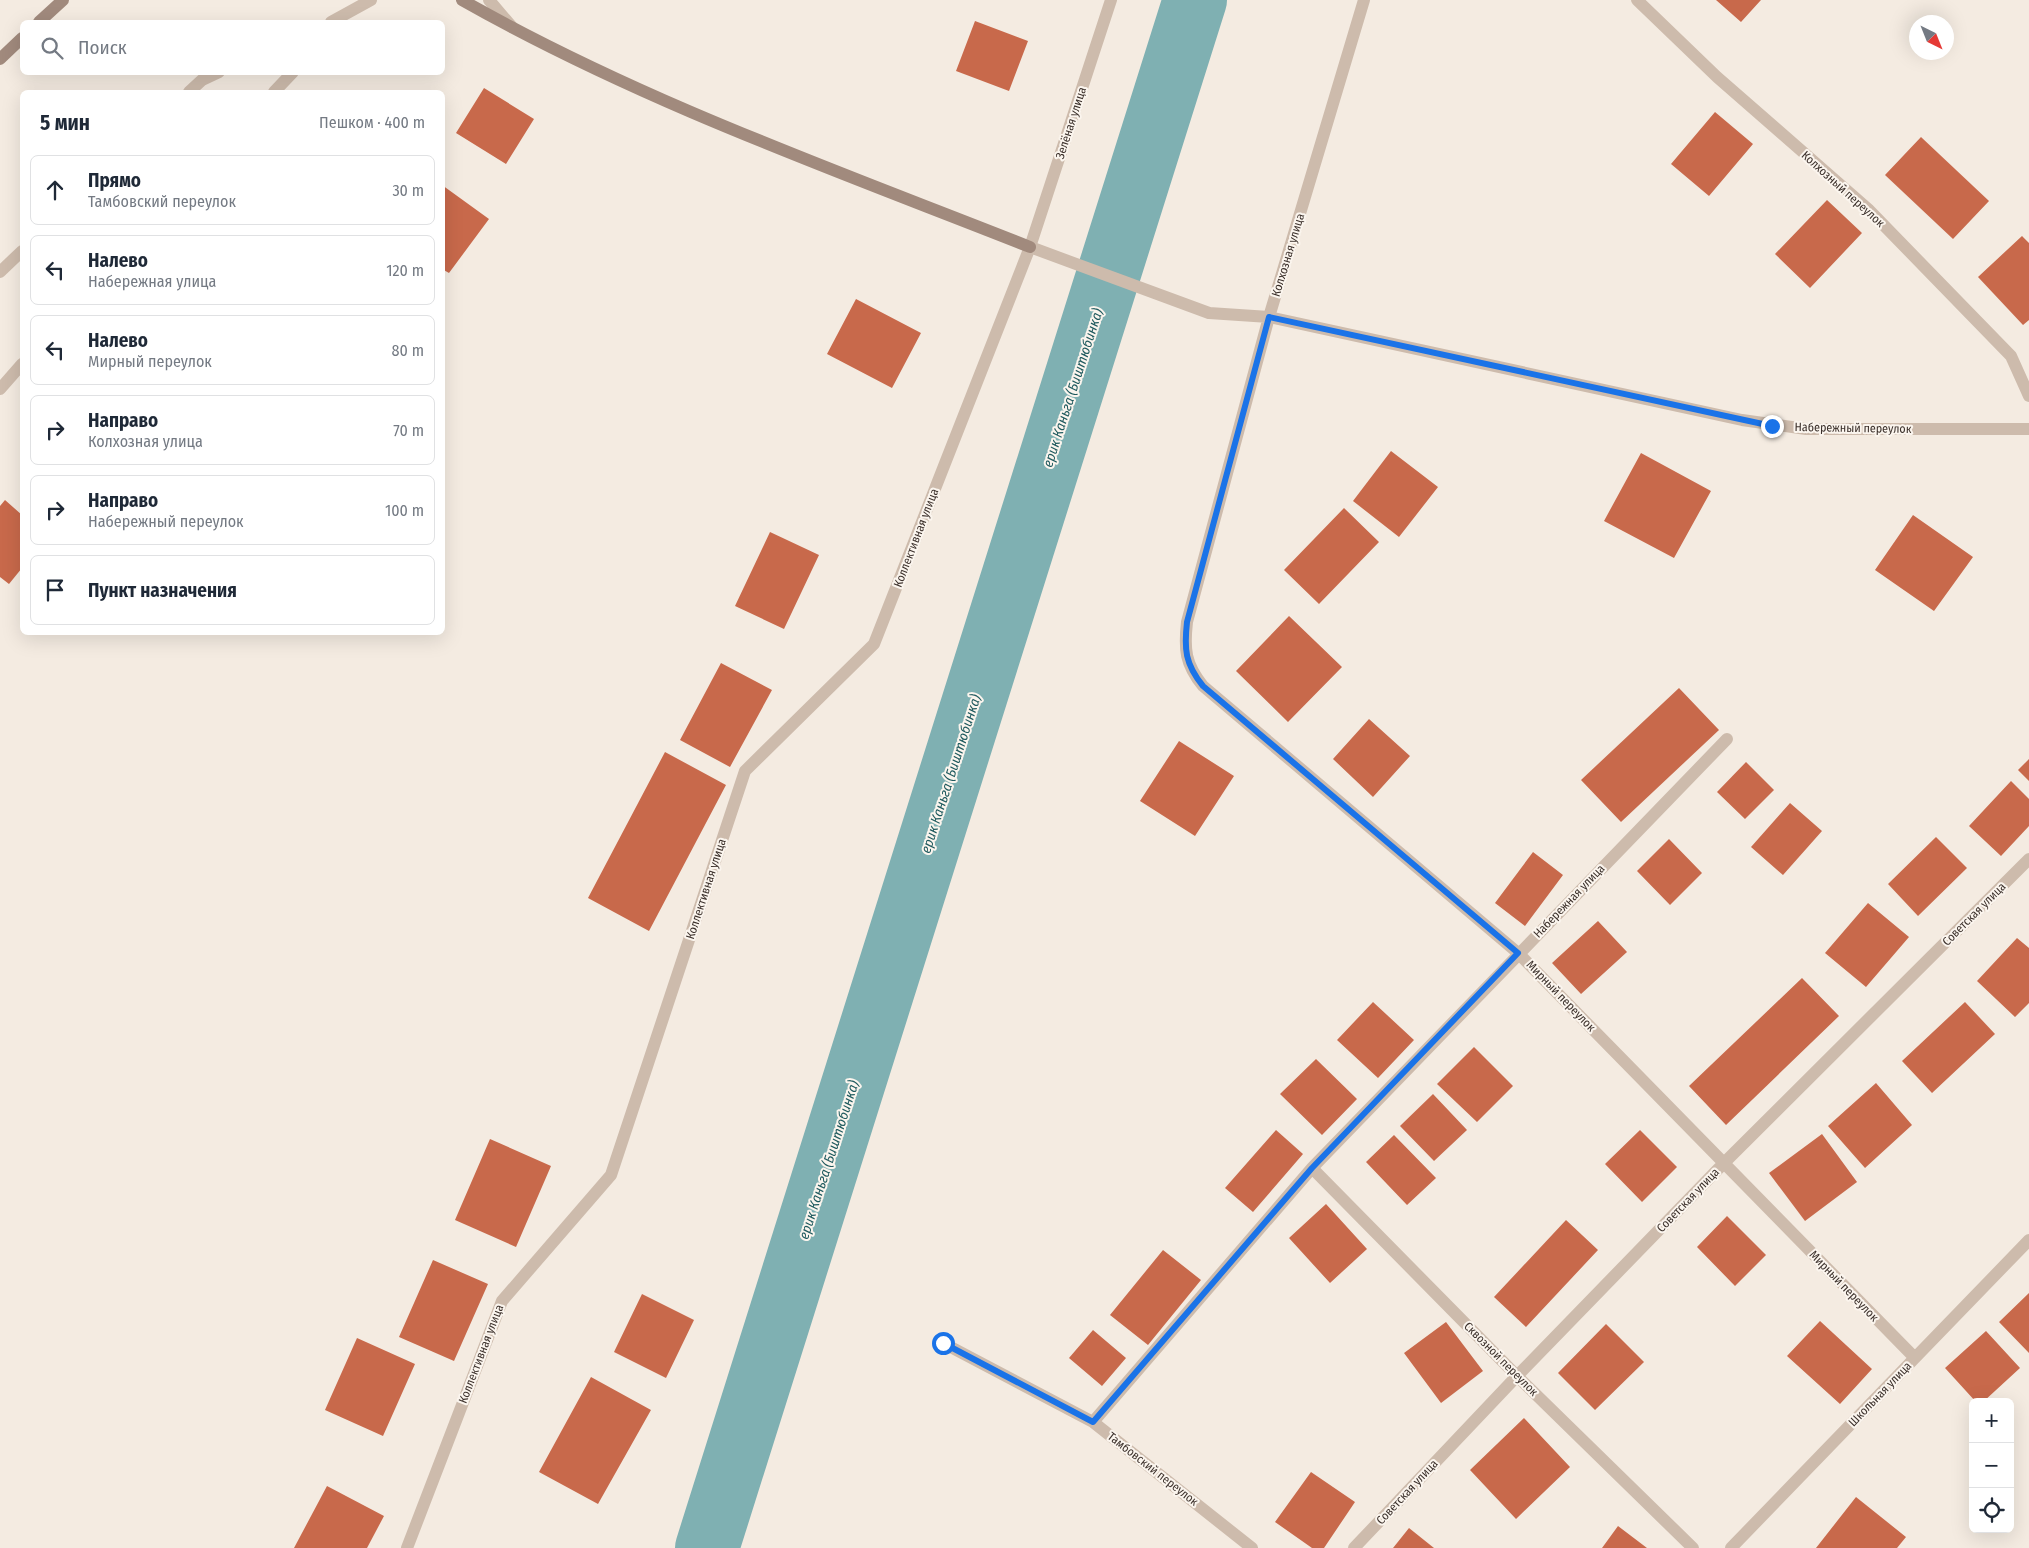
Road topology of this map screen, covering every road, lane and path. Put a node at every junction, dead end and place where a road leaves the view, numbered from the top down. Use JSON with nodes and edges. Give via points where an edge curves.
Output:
{"nodes":[{"id":1,"x":63,"y":0,"type":"edge"},
{"id":2,"x":371,"y":0,"type":"edge"},
{"id":3,"x":462,"y":0,"type":"edge"},
{"id":4,"x":489,"y":0,"type":"edge"},
{"id":5,"x":1111,"y":0,"type":"edge"},
{"id":6,"x":1364,"y":0,"type":"edge"},
{"id":7,"x":1637,"y":0,"type":"edge"},
{"id":8,"x":41,"y":20,"type":"edge"},
{"id":9,"x":342,"y":20,"type":"edge"},
{"id":10,"x":516,"y":31,"type":"junction"},
{"id":11,"x":20,"y":40,"type":"edge"},
{"id":12,"x":0,"y":59,"type":"edge"},
{"id":13,"x":213,"y":75,"type":"edge"},
{"id":14,"x":290,"y":75,"type":"edge"},
{"id":15,"x":191,"y":90,"type":"edge"},
{"id":16,"x":276,"y":90,"type":"edge"},
{"id":17,"x":1030,"y":247,"type":"junction"},
{"id":18,"x":20,"y":253,"type":"edge"},
{"id":19,"x":0,"y":272,"type":"edge"},
{"id":20,"x":1269,"y":317,"type":"junction"},
{"id":21,"x":20,"y":366,"type":"edge"},
{"id":22,"x":0,"y":388,"type":"edge"},
{"id":23,"x":2029,"y":396,"type":"edge"},
{"id":24,"x":2029,"y":430,"type":"edge"},
{"id":25,"x":1187,"y":658,"type":"joint"},
{"id":26,"x":1727,"y":739,"type":"dead end"},
{"id":27,"x":2029,"y":859,"type":"edge"},
{"id":28,"x":1518,"y":953,"type":"junction"},
{"id":29,"x":1724,"y":1163,"type":"junction"},
{"id":30,"x":1312,"y":1168,"type":"junction"},
{"id":31,"x":2029,"y":1240,"type":"edge"},
{"id":32,"x":943,"y":1343,"type":"dead end"},
{"id":33,"x":1915,"y":1358,"type":"junction"},
{"id":34,"x":1517,"y":1376,"type":"junction"},
{"id":35,"x":1093,"y":1422,"type":"junction"},
{"id":36,"x":407,"y":1548,"type":"edge"},
{"id":37,"x":1252,"y":1548,"type":"edge"},
{"id":38,"x":1354,"y":1548,"type":"edge"},
{"id":39,"x":1693,"y":1548,"type":"edge"},
{"id":40,"x":1731,"y":1548,"type":"edge"}],
"edges":[{"from":1,"to":8,"type":"street"},
{"from":2,"to":9,"type":"street"},
{"from":3,"to":10,"type":"street"},
{"from":4,"to":10,"type":"street"},
{"from":5,"to":17,"type":"street","name":"Зелёная улица"},
{"from":6,"to":20,"type":"street","name":"Колхозная улица"},
{"from":7,"to":23,"type":"street","name":"Колхозный переулок","via":[[1717,77],[1868,209],[2011,356]]},
{"from":10,"to":17,"type":"street","via":[[679,108]]},
{"from":11,"to":12,"type":"street"},
{"from":13,"to":15,"type":"street"},
{"from":14,"to":16,"type":"street"},
{"from":17,"to":20,"type":"street","name":"Набережный переулок","via":[[1209,313]]},
{"from":17,"to":36,"type":"street","name":"Коллективная улица","via":[[874,644],[745,771],[611,1175],[502,1301]]},
{"from":18,"to":19,"type":"street"},
{"from":20,"to":24,"type":"street","name":"Набережный переулок","via":[[1772,426]]},
{"from":20,"to":25,"type":"street","name":"Колхозная улица","via":[[1187,622]]},
{"from":21,"to":22,"type":"street"},
{"from":25,"to":28,"type":"street","name":"Мирный переулок","via":[[1192,672],[1203,686]]},
{"from":26,"to":28,"type":"street","name":"Набережная улица"},
{"from":27,"to":29,"type":"street","name":"Советская улица"},
{"from":28,"to":29,"type":"street","name":"Мирный переулок"},
{"from":28,"to":30,"type":"street","name":"Набережная улица"},
{"from":29,"to":33,"type":"street","name":"Мирный переулок"},
{"from":29,"to":34,"type":"street","name":"Советская улица"},
{"from":30,"to":34,"type":"street","name":"Сквозной переулок"},
{"from":30,"to":35,"type":"street","name":"Набережная улица"},
{"from":31,"to":33,"type":"street","name":"Школьная улица"},
{"from":32,"to":35,"type":"street","name":"Тамбовский переулок"},
{"from":33,"to":40,"type":"street","name":"Школьная улица"},
{"from":34,"to":38,"type":"street","name":"Советская улица"},
{"from":34,"to":39,"type":"street","name":"Сквозной переулок"},
{"from":35,"to":37,"type":"street","name":"Тамбовский переулок"}]}
